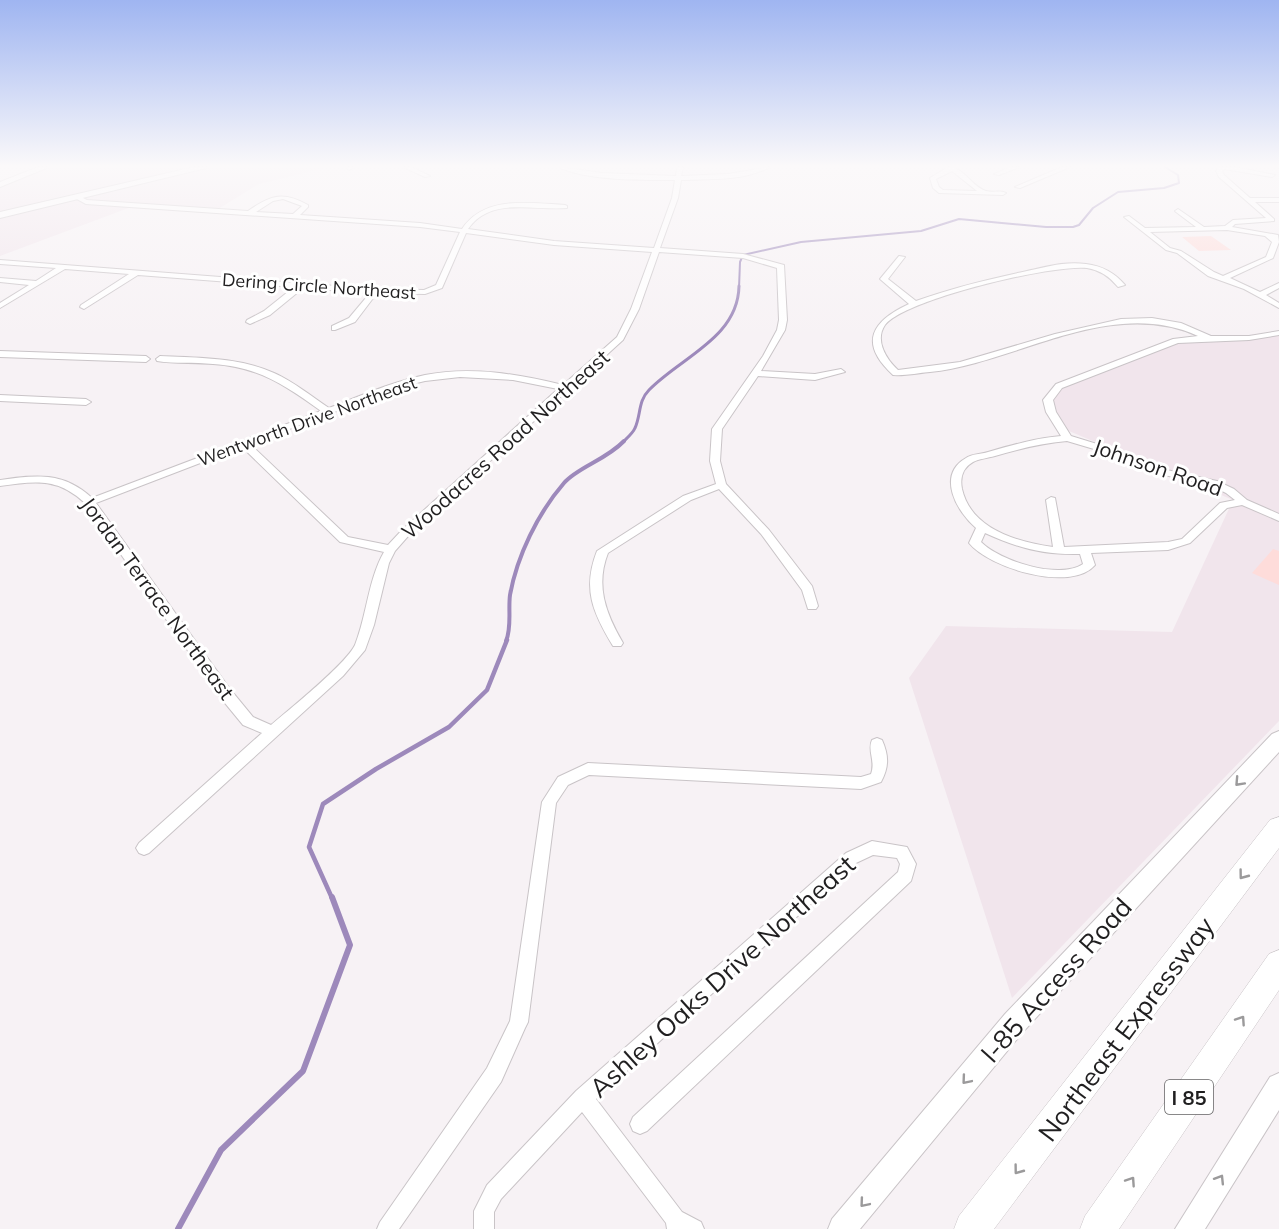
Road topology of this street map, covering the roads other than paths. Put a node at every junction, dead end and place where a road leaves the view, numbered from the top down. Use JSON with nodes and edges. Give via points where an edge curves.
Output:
{"nodes":[{"id":1,"x":410,"y":224,"type":"edge"},
{"id":2,"x":469,"y":224,"type":"edge"},
{"id":3,"x":665,"y":224,"type":"edge"},
{"id":4,"x":1137,"y":224,"type":"edge"},
{"id":5,"x":1197,"y":224,"type":"edge"},
{"id":6,"x":1231,"y":224,"type":"edge"},
{"id":7,"x":1202,"y":228,"type":"junction"},
{"id":8,"x":1227,"y":228,"type":"junction"},
{"id":9,"x":1144,"y":230,"type":"junction"},
{"id":10,"x":464,"y":231,"type":"junction"},
{"id":11,"x":1268,"y":236,"type":"junction"},
{"id":12,"x":1279,"y":237,"type":"edge"},
{"id":13,"x":656,"y":250,"type":"junction"},
{"id":14,"x":902,"y":257,"type":"dead end"},
{"id":15,"x":0,"y":262,"type":"edge"},
{"id":16,"x":63,"y":267,"type":"junction"},
{"id":17,"x":136,"y":273,"type":"junction"},
{"id":18,"x":1222,"y":279,"type":"junction"},
{"id":19,"x":0,"y":280,"type":"edge"},
{"id":20,"x":37,"y":283,"type":"junction"},
{"id":21,"x":1121,"y":285,"type":"dead end"},
{"id":22,"x":1279,"y":285,"type":"edge"},
{"id":23,"x":300,"y":286,"type":"junction"},
{"id":24,"x":375,"y":291,"type":"junction"},
{"id":25,"x":1260,"y":295,"type":"junction"},
{"id":26,"x":913,"y":303,"type":"junction"},
{"id":27,"x":0,"y":306,"type":"edge"},
{"id":28,"x":1279,"y":306,"type":"edge"},
{"id":29,"x":84,"y":308,"type":"dead end"},
{"id":30,"x":250,"y":322,"type":"dead end"},
{"id":31,"x":335,"y":328,"type":"dead end"},
{"id":32,"x":1279,"y":333,"type":"edge"},
{"id":33,"x":1208,"y":338,"type":"junction"},
{"id":34,"x":1,"y":355,"type":"edge"},
{"id":35,"x":146,"y":359,"type":"dead end"},
{"id":36,"x":160,"y":359,"type":"dead end"},
{"id":37,"x":841,"y":372,"type":"dead end"},
{"id":38,"x":756,"y":373,"type":"junction"},
{"id":39,"x":565,"y":388,"type":"junction"},
{"id":40,"x":0,"y":398,"type":"edge"},
{"id":41,"x":86,"y":402,"type":"dead end"},
{"id":42,"x":327,"y":412,"type":"junction"},
{"id":43,"x":1067,"y":438,"type":"junction"},
{"id":44,"x":243,"y":443,"type":"junction"},
{"id":45,"x":0,"y":483,"type":"edge"},
{"id":46,"x":721,"y":484,"type":"junction"},
{"id":47,"x":1051,"y":500,"type":"dead end"},
{"id":48,"x":90,"y":502,"type":"junction"},
{"id":49,"x":1243,"y":502,"type":"junction"},
{"id":50,"x":1279,"y":518,"type":"edge"},
{"id":51,"x":982,"y":526,"type":"junction"},
{"id":52,"x":391,"y":549,"type":"junction"},
{"id":53,"x":1084,"y":550,"type":"junction"},
{"id":54,"x":1059,"y":551,"type":"junction"},
{"id":55,"x":812,"y":606,"type":"dead end"},
{"id":56,"x":617,"y":643,"type":"dead end"},
{"id":57,"x":273,"y":732,"type":"junction"},
{"id":58,"x":1279,"y":739,"type":"edge"},
{"id":59,"x":877,"y":744,"type":"dead end"},
{"id":60,"x":1279,"y":828,"type":"edge"},
{"id":61,"x":144,"y":848,"type":"dead end"},
{"id":62,"x":1279,"y":964,"type":"edge"},
{"id":63,"x":1279,"y":1086,"type":"edge"},
{"id":64,"x":583,"y":1098,"type":"junction"},
{"id":65,"x":640,"y":1124,"type":"dead end"},
{"id":66,"x":676,"y":1224,"type":"edge"},
{"id":67,"x":387,"y":1229,"type":"edge"},
{"id":68,"x":484,"y":1229,"type":"edge"},
{"id":69,"x":694,"y":1229,"type":"edge"},
{"id":70,"x":842,"y":1229,"type":"edge"},
{"id":71,"x":972,"y":1229,"type":"edge"},
{"id":72,"x":1098,"y":1229,"type":"edge"},
{"id":73,"x":1189,"y":1229,"type":"edge"}],
"edges":[{"from":1,"to":10,"type":"street"},
{"from":2,"to":10,"type":"street"},
{"from":3,"to":13,"type":"street","name":"Woodacres Road Northeast"},
{"from":4,"to":9,"type":"street"},
{"from":5,"to":7,"type":"street"},
{"from":6,"to":8,"type":"street"},
{"from":7,"to":8,"type":"street"},
{"from":7,"to":9,"type":"street"},
{"from":8,"to":11,"type":"street"},
{"from":9,"to":18,"type":"street","via":[[1168,249]]},
{"from":10,"to":13,"type":"street","via":[[554,243]]},
{"from":10,"to":24,"type":"street","name":"Dering Circle Northeast","via":[[437,288],[425,292]]},
{"from":11,"to":12,"type":"street"},
{"from":11,"to":18,"type":"street","via":[[1276,241],[1269,258]]},
{"from":13,"to":38,"type":"street","via":[[743,256],[781,267],[781,330]]},
{"from":13,"to":39,"type":"street","name":"Woodacres Road Northeast","via":[[623,333]]},
{"from":14,"to":26,"type":"street","via":[[884,279]]},
{"from":15,"to":16,"type":"street","name":"Dering Circle Northeast"},
{"from":16,"to":17,"type":"street","name":"Dering Circle Northeast"},
{"from":16,"to":20,"type":"street"},
{"from":17,"to":23,"type":"street","name":"Dering Circle Northeast"},
{"from":17,"to":29,"type":"street"},
{"from":18,"to":25,"type":"street"},
{"from":19,"to":20,"type":"street"},
{"from":20,"to":27,"type":"street"},
{"from":21,"to":26,"type":"street","via":[[1099,268],[1079,264]]},
{"from":22,"to":25,"type":"street"},
{"from":23,"to":24,"type":"street","name":"Dering Circle Northeast"},
{"from":23,"to":30,"type":"street"},
{"from":24,"to":31,"type":"street","via":[[352,320]]},
{"from":25,"to":28,"type":"street"},
{"from":26,"to":33,"type":"street","via":[[882,323],[877,336],[882,360],[896,373],[966,364],[1112,323],[1163,322],[1196,330]]},
{"from":32,"to":33,"type":"street"},
{"from":33,"to":43,"type":"street","via":[[1176,341],[1057,389],[1048,400]]},
{"from":34,"to":35,"type":"street"},
{"from":36,"to":42,"type":"street","via":[[241,365],[265,372]]},
{"from":37,"to":38,"type":"street","via":[[815,377]]},
{"from":38,"to":46,"type":"street","via":[[717,429],[715,461]]},
{"from":39,"to":42,"type":"street","name":"Wentworth Drive Northeast","via":[[490,375],[444,376],[405,384]]},
{"from":39,"to":52,"type":"street","name":"Woodacres Road Northeast","via":[[433,506]]},
{"from":40,"to":41,"type":"street"},
{"from":42,"to":44,"type":"street","name":"Wentworth Drive Northeast"},
{"from":43,"to":49,"type":"street","name":"Johnson Road","via":[[1149,469],[1213,483]]},
{"from":43,"to":51,"type":"street","via":[[1042,440],[988,454],[969,460],[962,467],[956,479],[956,493],[966,512]]},
{"from":44,"to":48,"type":"street","name":"Wentworth Drive Northeast"},
{"from":44,"to":52,"type":"street","via":[[344,540]]},
{"from":45,"to":48,"type":"street","name":"Jordan Terrace Northeast","via":[[48,479],[66,482]]},
{"from":46,"to":55,"type":"street","via":[[765,532],[808,589]]},
{"from":46,"to":56,"type":"street","via":[[687,498],[603,551],[597,562],[594,593]]},
{"from":47,"to":54,"type":"street"},
{"from":48,"to":57,"type":"street","name":"Jordan Terrace Northeast","via":[[225,693],[249,721]]},
{"from":49,"to":50,"type":"street","name":"Johnson Road"},
{"from":49,"to":53,"type":"street","via":[[1220,507],[1186,541],[1168,546]]},
{"from":51,"to":53,"type":"street","via":[[975,543],[979,550],[1025,569],[1080,571],[1089,565]]},
{"from":51,"to":54,"type":"street","via":[[1022,544]]},
{"from":52,"to":57,"type":"street","name":"Woodacres Road Northeast","via":[[383,563],[359,650]]},
{"from":53,"to":54,"type":"street"},
{"from":57,"to":61,"type":"street","name":"Woodacres Road Northeast"},
{"from":58,"to":70,"type":"main road","name":"I-85 Access Road","one_way":true,"via":[[1014,1023]]},
{"from":59,"to":67,"type":"street","via":[[881,766],[876,778],[861,783],[588,769],[563,781],[549,802],[519,1022],[494,1075]]},
{"from":60,"to":71,"type":"highway","name":"Northeast Expressway","one_way":true},
{"from":72,"to":62,"type":"highway","number":"I 85","one_way":true},
{"from":73,"to":63,"type":"main road","one_way":true},
{"from":64,"to":65,"type":"street","name":"Ashley Oaks Drive Northeast","via":[[851,858],[872,848],[902,852],[908,864],[905,876]]},
{"from":64,"to":66,"type":"street","name":"Ashley Oaks Drive Northeast"},
{"from":64,"to":68,"type":"street","via":[[494,1192],[484,1211]]},
{"from":66,"to":69,"type":"street","name":"Ashley Oaks Drive Northeast"}]}
